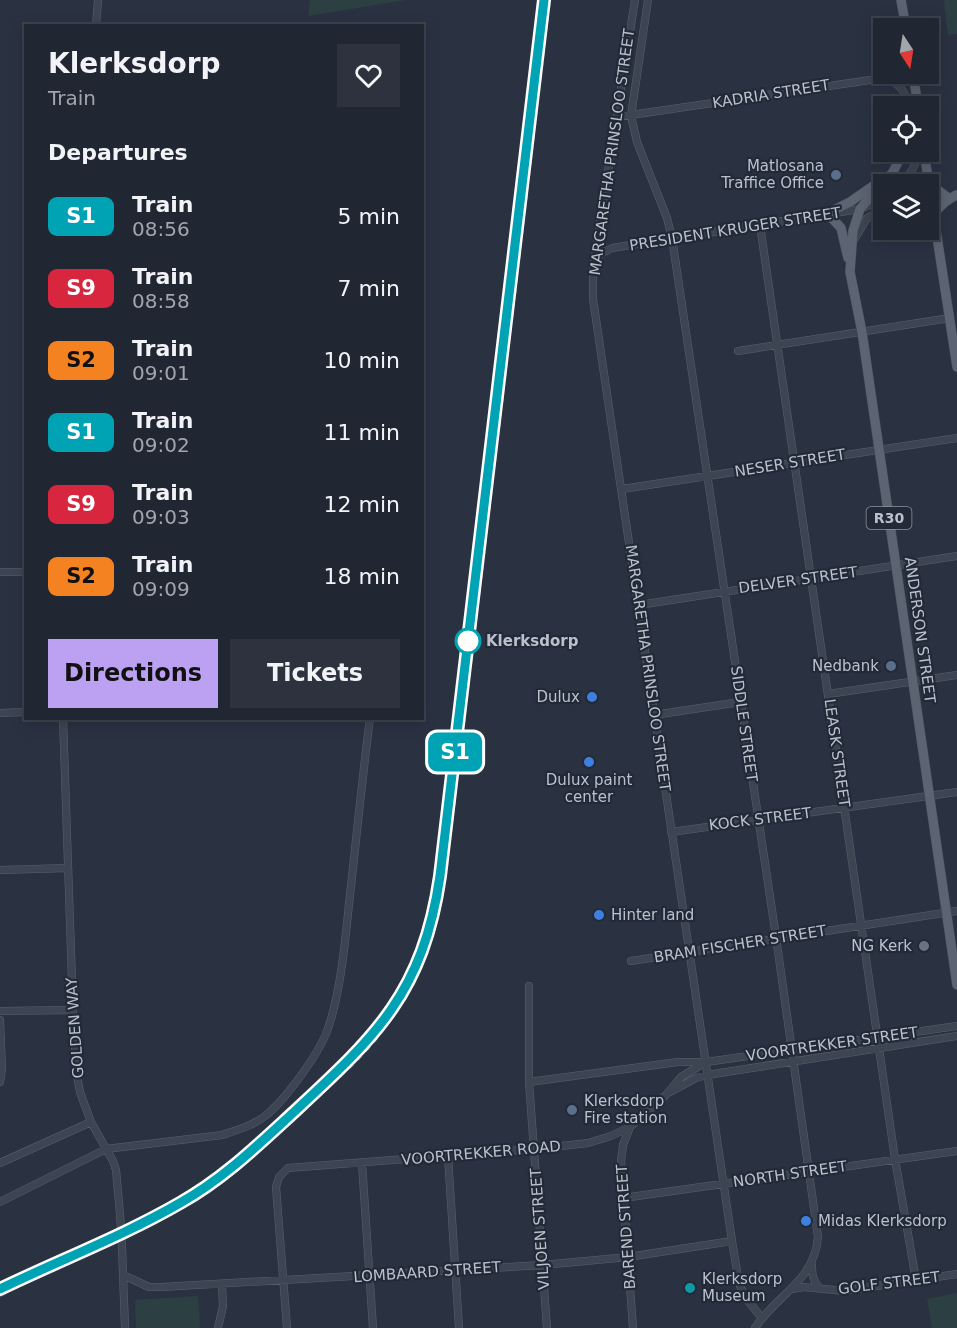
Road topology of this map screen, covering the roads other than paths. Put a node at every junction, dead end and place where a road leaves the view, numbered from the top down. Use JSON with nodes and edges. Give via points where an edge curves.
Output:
{"nodes":[{"id":1,"x":98,"y":0,"type":"edge"},
{"id":2,"x":635,"y":0,"type":"edge"},
{"id":3,"x":648,"y":0,"type":"edge"},
{"id":4,"x":902,"y":0,"type":"edge"},
{"id":5,"x":905,"y":18,"type":"edge"},
{"id":6,"x":96,"y":24,"type":"edge"},
{"id":7,"x":906,"y":96,"type":"edge"},
{"id":8,"x":631,"y":116,"type":"junction"},
{"id":9,"x":617,"y":117,"type":"junction"},
{"id":10,"x":898,"y":162,"type":"edge"},
{"id":11,"x":893,"y":172,"type":"junction"},
{"id":12,"x":939,"y":189,"type":"edge"},
{"id":13,"x":953,"y":196,"type":"edge"},
{"id":14,"x":873,"y":204,"type":"edge"},
{"id":15,"x":939,"y":207,"type":"edge"},
{"id":16,"x":860,"y":209,"type":"junction"},
{"id":17,"x":826,"y":214,"type":"junction"},
{"id":18,"x":873,"y":215,"type":"edge"},
{"id":19,"x":759,"y":225,"type":"junction"},
{"id":20,"x":672,"y":238,"type":"junction"},
{"id":21,"x":936,"y":240,"type":"edge"},
{"id":22,"x":852,"y":245,"type":"junction"},
{"id":23,"x":593,"y":267,"type":"junction"},
{"id":24,"x":850,"y":272,"type":"junction"},
{"id":25,"x":950,"y":318,"type":"junction"},
{"id":26,"x":862,"y":332,"type":"junction"},
{"id":27,"x":778,"y":345,"type":"junction"},
{"id":28,"x":738,"y":351,"type":"dead end"},
{"id":29,"x":957,"y":367,"type":"edge"},
{"id":30,"x":957,"y":438,"type":"edge"},
{"id":31,"x":879,"y":450,"type":"junction"},
{"id":32,"x":794,"y":463,"type":"junction"},
{"id":33,"x":708,"y":476,"type":"junction"},
{"id":34,"x":622,"y":489,"type":"junction"},
{"id":35,"x":957,"y":556,"type":"edge"},
{"id":36,"x":896,"y":565,"type":"junction"},
{"id":37,"x":0,"y":572,"type":"edge"},
{"id":38,"x":24,"y":572,"type":"edge"},
{"id":39,"x":810,"y":578,"type":"junction"},
{"id":40,"x":724,"y":591,"type":"junction"},
{"id":41,"x":639,"y":605,"type":"junction"},
{"id":42,"x":957,"y":675,"type":"edge"},
{"id":43,"x":913,"y":682,"type":"junction"},
{"id":44,"x":828,"y":694,"type":"junction"},
{"id":45,"x":740,"y":702,"type":"junction"},
{"id":46,"x":24,"y":712,"type":"edge"},
{"id":47,"x":0,"y":713,"type":"edge"},
{"id":48,"x":654,"y":715,"type":"junction"},
{"id":49,"x":63,"y":720,"type":"edge"},
{"id":50,"x":370,"y":720,"type":"edge"},
{"id":51,"x":957,"y":792,"type":"edge"},
{"id":52,"x":930,"y":796,"type":"junction"},
{"id":53,"x":845,"y":809,"type":"junction"},
{"id":54,"x":758,"y":819,"type":"junction"},
{"id":55,"x":671,"y":832,"type":"junction"},
{"id":56,"x":68,"y":868,"type":"junction"},
{"id":57,"x":0,"y":870,"type":"edge"},
{"id":58,"x":957,"y":911,"type":"edge"},
{"id":59,"x":946,"y":913,"type":"junction"},
{"id":60,"x":862,"y":926,"type":"junction"},
{"id":61,"x":776,"y":937,"type":"junction"},
{"id":62,"x":691,"y":951,"type":"junction"},
{"id":63,"x":631,"y":961,"type":"dead end"},
{"id":64,"x":957,"y":985,"type":"edge"},
{"id":65,"x":529,"y":986,"type":"dead end"},
{"id":66,"x":0,"y":1011,"type":"edge"},
{"id":67,"x":73,"y":1011,"type":"junction"},
{"id":68,"x":0,"y":1020,"type":"edge"},
{"id":69,"x":957,"y":1026,"type":"edge"},
{"id":70,"x":957,"y":1036,"type":"edge"},
{"id":71,"x":878,"y":1037,"type":"junction"},
{"id":72,"x":879,"y":1048,"type":"junction"},
{"id":73,"x":792,"y":1050,"type":"junction"},
{"id":74,"x":706,"y":1062,"type":"junction"},
{"id":75,"x":794,"y":1062,"type":"junction"},
{"id":76,"x":707,"y":1075,"type":"junction"},
{"id":77,"x":0,"y":1082,"type":"edge"},
{"id":78,"x":529,"y":1082,"type":"junction"},
{"id":79,"x":666,"y":1095,"type":"junction"},
{"id":80,"x":90,"y":1122,"type":"junction"},
{"id":81,"x":630,"y":1127,"type":"junction"},
{"id":82,"x":106,"y":1149,"type":"junction"},
{"id":83,"x":535,"y":1149,"type":"junction"},
{"id":84,"x":957,"y":1151,"type":"edge"},
{"id":85,"x":448,"y":1156,"type":"junction"},
{"id":86,"x":895,"y":1159,"type":"junction"},
{"id":87,"x":0,"y":1163,"type":"edge"},
{"id":88,"x":362,"y":1163,"type":"junction"},
{"id":89,"x":810,"y":1171,"type":"junction"},
{"id":90,"x":723,"y":1183,"type":"junction"},
{"id":91,"x":623,"y":1197,"type":"junction"},
{"id":92,"x":0,"y":1202,"type":"edge"},
{"id":93,"x":732,"y":1241,"type":"junction"},
{"id":94,"x":628,"y":1257,"type":"junction"},
{"id":95,"x":812,"y":1262,"type":"junction"},
{"id":96,"x":543,"y":1265,"type":"junction"},
{"id":97,"x":456,"y":1271,"type":"junction"},
{"id":98,"x":957,"y":1274,"type":"edge"},
{"id":99,"x":123,"y":1275,"type":"junction"},
{"id":100,"x":369,"y":1276,"type":"junction"},
{"id":101,"x":916,"y":1280,"type":"junction"},
{"id":102,"x":284,"y":1281,"type":"junction"},
{"id":103,"x":222,"y":1284,"type":"junction"},
{"id":104,"x":792,"y":1289,"type":"junction"},
{"id":105,"x":821,"y":1289,"type":"junction"},
{"id":106,"x":762,"y":1318,"type":"junction"},
{"id":107,"x":125,"y":1328,"type":"edge"},
{"id":108,"x":218,"y":1328,"type":"edge"},
{"id":109,"x":287,"y":1328,"type":"edge"},
{"id":110,"x":373,"y":1328,"type":"edge"},
{"id":111,"x":459,"y":1328,"type":"edge"},
{"id":112,"x":547,"y":1328,"type":"edge"},
{"id":113,"x":633,"y":1328,"type":"edge"},
{"id":114,"x":755,"y":1328,"type":"edge"}],
"edges":[{"from":1,"to":6,"type":"street"},
{"from":2,"to":9,"type":"street","name":"MARGARETHA PRINSLOO STREET"},
{"from":3,"to":8,"type":"street","name":"MARGARETHA PRINSLOO STREET"},
{"from":4,"to":5,"type":"main road"},
{"from":7,"to":8,"type":"street","name":"KADRIA STREET","via":[[896,82],[884,78]]},
{"from":8,"to":9,"type":"street","name":"KADRIA STREET"},
{"from":8,"to":20,"type":"street","name":"SIDDLE STREET"},
{"from":9,"to":23,"type":"street","name":"MARGARETHA PRINSLOO STREET"},
{"from":10,"to":11,"type":"main road","number":"R30"},
{"from":11,"to":16,"type":"main road","number":"R30"},
{"from":11,"to":17,"type":"main road"},
{"from":12,"to":13,"type":"main road"},
{"from":13,"to":15,"type":"main road"},
{"from":14,"to":16,"type":"street","name":"PRESIDENT KRUGER STREET"},
{"from":16,"to":17,"type":"street","name":"PRESIDENT KRUGER STREET"},
{"from":16,"to":22,"type":"main road","name":"ANDERSON STREET","number":"R30"},
{"from":17,"to":19,"type":"street","name":"PRESIDENT KRUGER STREET"},
{"from":17,"to":24,"type":"main road","via":[[841,228]]},
{"from":18,"to":22,"type":"street","name":"PRESIDENT KRUGER STREET","via":[[867,218]]},
{"from":19,"to":20,"type":"street","name":"PRESIDENT KRUGER STREET"},
{"from":19,"to":27,"type":"street","name":"LEASK STREET"},
{"from":20,"to":23,"type":"street","name":"PRESIDENT KRUGER STREET","via":[[612,248],[600,254]]},
{"from":20,"to":33,"type":"street","name":"SIDDLE STREET"},
{"from":21,"to":25,"type":"main road"},
{"from":22,"to":24,"type":"main road","name":"ANDERSON STREET","number":"R30"},
{"from":23,"to":34,"type":"street","name":"MARGARETHA PRINSLOO STREET","via":[[593,299]]},
{"from":24,"to":26,"type":"main road","name":"ANDERSON STREET","number":"R30"},
{"from":25,"to":26,"type":"street"},
{"from":25,"to":29,"type":"main road"},
{"from":26,"to":27,"type":"street"},
{"from":26,"to":31,"type":"main road","name":"ANDERSON STREET","number":"R30"},
{"from":27,"to":28,"type":"street"},
{"from":27,"to":32,"type":"street","name":"LEASK STREET"},
{"from":30,"to":31,"type":"street","name":"NESER STREET"},
{"from":31,"to":32,"type":"street","name":"NESER STREET"},
{"from":31,"to":36,"type":"main road","name":"ANDERSON STREET","number":"R30"},
{"from":32,"to":33,"type":"street","name":"NESER STREET"},
{"from":32,"to":39,"type":"street","name":"LEASK STREET"},
{"from":33,"to":34,"type":"street","name":"NESER STREET"},
{"from":33,"to":40,"type":"street","name":"SIDDLE STREET"},
{"from":34,"to":41,"type":"street","name":"MARGARETHA PRINSLOO STREET"},
{"from":35,"to":36,"type":"street","name":"DELVER STREET"},
{"from":36,"to":39,"type":"street","name":"DELVER STREET"},
{"from":36,"to":43,"type":"main road","name":"ANDERSON STREET","number":"R30"},
{"from":37,"to":38,"type":"street"},
{"from":39,"to":40,"type":"street","name":"DELVER STREET"},
{"from":39,"to":44,"type":"street","name":"LEASK STREET"},
{"from":40,"to":41,"type":"street","name":"DELVER STREET"},
{"from":40,"to":45,"type":"street","name":"SIDDLE STREET"},
{"from":41,"to":48,"type":"street","name":"MARGARETHA PRINSLOO STREET"},
{"from":42,"to":43,"type":"street"},
{"from":43,"to":44,"type":"street"},
{"from":43,"to":52,"type":"main road","name":"ANDERSON STREET","number":"R30"},
{"from":44,"to":53,"type":"street","name":"LEASK STREET"},
{"from":45,"to":48,"type":"street"},
{"from":45,"to":54,"type":"street","name":"SIDDLE STREET"},
{"from":46,"to":47,"type":"street"},
{"from":48,"to":55,"type":"street","name":"MARGARETHA PRINSLOO STREET"},
{"from":49,"to":56,"type":"street","name":"GOLDEN WAY"},
{"from":50,"to":82,"type":"street","via":[[337,989],[326,1034],[311,1060],[270,1112],[252,1124],[222,1135]]},
{"from":51,"to":52,"type":"street","name":"KOCK STREET"},
{"from":52,"to":53,"type":"street","name":"KOCK STREET"},
{"from":52,"to":59,"type":"main road","name":"ANDERSON STREET","number":"R30"},
{"from":53,"to":54,"type":"street","name":"KOCK STREET"},
{"from":53,"to":60,"type":"street","name":"LEASK STREET"},
{"from":54,"to":55,"type":"street","name":"KOCK STREET"},
{"from":54,"to":61,"type":"street","name":"SIDDLE STREET"},
{"from":55,"to":62,"type":"street","name":"MARGARETHA PRINSLOO STREET"},
{"from":56,"to":57,"type":"street"},
{"from":56,"to":67,"type":"street","name":"GOLDEN WAY"},
{"from":58,"to":59,"type":"street","name":"BRAM FISCHER STREET"},
{"from":59,"to":60,"type":"street","name":"BRAM FISCHER STREET"},
{"from":59,"to":64,"type":"main road","name":"ANDERSON STREET","number":"R30"},
{"from":60,"to":61,"type":"street","name":"BRAM FISCHER STREET"},
{"from":60,"to":71,"type":"street","name":"LEASK STREET"},
{"from":61,"to":62,"type":"street","name":"BRAM FISCHER STREET"},
{"from":61,"to":73,"type":"street","name":"SIDDLE STREET"},
{"from":62,"to":63,"type":"street","name":"BRAM FISCHER STREET"},
{"from":62,"to":74,"type":"street","name":"MARGARETHA PRINSLOO STREET"},
{"from":65,"to":78,"type":"street","name":"VILJOEN STREET"},
{"from":66,"to":67,"type":"street"},
{"from":67,"to":80,"type":"street","name":"GOLDEN WAY","via":[[77,1076]]},
{"from":68,"to":77,"type":"street"},
{"from":69,"to":71,"type":"street","name":"VOORTREKKER STREET"},
{"from":70,"to":72,"type":"street","name":"VOORTREKKER STREET"},
{"from":71,"to":72,"type":"street","name":"LEASK STREET"},
{"from":71,"to":73,"type":"street","name":"VOORTREKKER STREET"},
{"from":72,"to":75,"type":"street","name":"VOORTREKKER STREET"},
{"from":72,"to":86,"type":"street","name":"LEASK STREET"},
{"from":73,"to":74,"type":"street","name":"VOORTREKKER STREET"},
{"from":73,"to":75,"type":"street","name":"SIDDLE STREET"},
{"from":74,"to":76,"type":"street","name":"MARGARETHA PRINSLOO STREET"},
{"from":74,"to":78,"type":"street","name":"VOORTREKKER STREET","via":[[678,1062]]},
{"from":74,"to":79,"type":"street","name":"VOORTREKKER ROAD","via":[[681,1077]]},
{"from":75,"to":76,"type":"street","name":"VOORTREKKER STREET"},
{"from":75,"to":89,"type":"street","name":"SIDDLE STREET"},
{"from":76,"to":79,"type":"street","name":"VOORTREKKER ROAD"},
{"from":76,"to":90,"type":"street","name":"MARGARETHA PRINSLOO STREET"},
{"from":78,"to":83,"type":"street","name":"VILJOEN STREET"},
{"from":79,"to":81,"type":"street","name":"VOORTREKKER ROAD"},
{"from":80,"to":82,"type":"street","name":"GOLDEN WAY"},
{"from":80,"to":87,"type":"street"},
{"from":81,"to":83,"type":"street","name":"VOORTREKKER ROAD","via":[[588,1143]]},
{"from":81,"to":91,"type":"street","name":"BAREND STREET","via":[[621,1161]]},
{"from":82,"to":92,"type":"street"},
{"from":82,"to":99,"type":"street","name":"GOLDEN WAY","bridge":true,"via":[[116,1170]]},
{"from":83,"to":85,"type":"street","name":"VOORTREKKER ROAD"},
{"from":83,"to":96,"type":"street","name":"VILJOEN STREET"},
{"from":84,"to":86,"type":"street","name":"NORTH STREET"},
{"from":85,"to":88,"type":"street","name":"VOORTREKKER ROAD"},
{"from":85,"to":97,"type":"street"},
{"from":86,"to":89,"type":"street","name":"NORTH STREET"},
{"from":86,"to":101,"type":"street","name":"LEASK STREET"},
{"from":88,"to":100,"type":"street"},
{"from":88,"to":102,"type":"street","name":"VOORTREKKER ROAD","via":[[295,1167],[283,1172],[276,1187]]},
{"from":89,"to":90,"type":"street","name":"NORTH STREET"},
{"from":89,"to":95,"type":"street","name":"SIDDLE STREET","via":[[818,1237]]},
{"from":90,"to":91,"type":"street","name":"NORTH STREET"},
{"from":90,"to":93,"type":"street","name":"MARGARETHA PRINSLOO STREET"},
{"from":91,"to":94,"type":"street","name":"BAREND STREET"},
{"from":93,"to":94,"type":"street","name":"LOMBAARD STREET"},
{"from":93,"to":106,"type":"street","name":"MARGARETHA PRINSLOO STREET","via":[[744,1296]]},
{"from":94,"to":96,"type":"street","name":"LOMBAARD STREET"},
{"from":94,"to":113,"type":"street","name":"BAREND STREET"},
{"from":95,"to":104,"type":"street","name":"SIDDLE STREET"},
{"from":95,"to":105,"type":"street","name":"GOLF STREET","via":[[812,1274]]},
{"from":96,"to":97,"type":"street","name":"LOMBAARD STREET"},
{"from":96,"to":112,"type":"street","name":"VILJOEN STREET"},
{"from":97,"to":100,"type":"street","name":"LOMBAARD STREET"},
{"from":97,"to":111,"type":"street"},
{"from":98,"to":101,"type":"street","name":"GOLF STREET"},
{"from":99,"to":103,"type":"street","name":"LOMBAARD STREET","via":[[149,1287]]},
{"from":99,"to":107,"type":"street","name":"GOLDEN WAY"},
{"from":100,"to":102,"type":"street","name":"LOMBAARD STREET"},
{"from":100,"to":110,"type":"street"},
{"from":101,"to":105,"type":"street","name":"GOLF STREET","via":[[844,1291]]},
{"from":102,"to":103,"type":"street","name":"LOMBAARD STREET"},
{"from":102,"to":109,"type":"street"},
{"from":103,"to":108,"type":"street"},
{"from":104,"to":105,"type":"street","name":"GOLF STREET"},
{"from":104,"to":106,"type":"street","name":"SIDDLE STREET"},
{"from":106,"to":114,"type":"street"}]}
